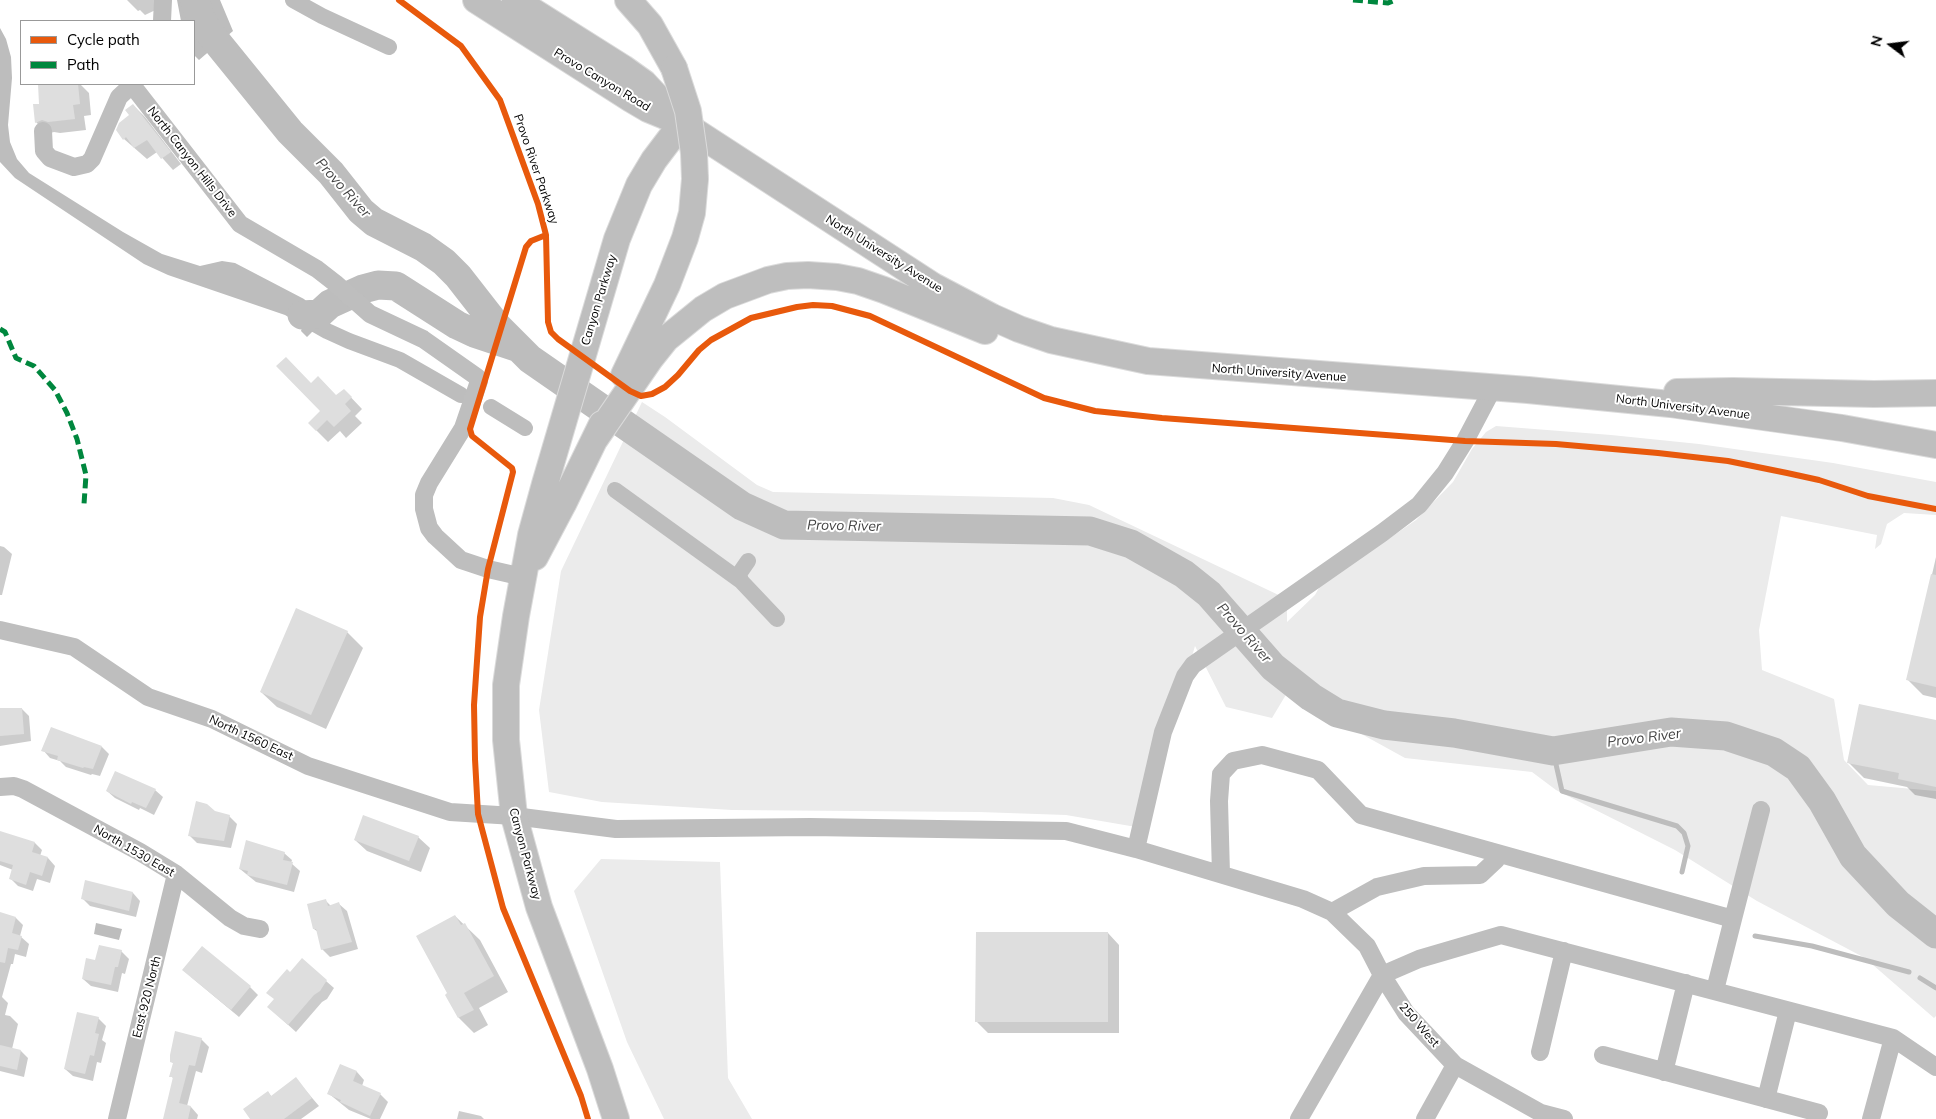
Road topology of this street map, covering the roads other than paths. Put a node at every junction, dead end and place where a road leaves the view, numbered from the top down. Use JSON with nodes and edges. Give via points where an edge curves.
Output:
{"nodes":[{"id":1,"x":163,"y":0,"type":"edge"},
{"id":2,"x":476,"y":0,"type":"edge"},
{"id":3,"x":515,"y":0,"type":"edge"},
{"id":4,"x":628,"y":0,"type":"edge"},
{"id":5,"x":162,"y":20,"type":"edge"},
{"id":6,"x":132,"y":85,"type":"edge"},
{"id":7,"x":134,"y":85,"type":"edge"},
{"id":8,"x":682,"y":123,"type":"junction"},
{"id":9,"x":43,"y":131,"type":"dead end"},
{"id":10,"x":1051,"y":340,"type":"junction"},
{"id":11,"x":629,"y":377,"type":"junction"},
{"id":12,"x":1493,"y":388,"type":"junction"},
{"id":13,"x":1936,"y":393,"type":"edge"},
{"id":14,"x":1621,"y":399,"type":"junction"},
{"id":15,"x":1936,"y":445,"type":"edge"},
{"id":16,"x":523,"y":577,"type":"junction"},
{"id":17,"x":0,"y":630,"type":"edge"},
{"id":18,"x":0,"y":787,"type":"edge"},
{"id":19,"x":1761,"y":810,"type":"dead end"},
{"id":20,"x":514,"y":816,"type":"junction"},
{"id":21,"x":1136,"y":849,"type":"junction"},
{"id":22,"x":1498,"y":854,"type":"junction"},
{"id":23,"x":176,"y":874,"type":"junction"},
{"id":24,"x":1221,"y":874,"type":"junction"},
{"id":25,"x":1332,"y":912,"type":"junction"},
{"id":26,"x":1733,"y":919,"type":"junction"},
{"id":27,"x":260,"y":929,"type":"dead end"},
{"id":28,"x":1564,"y":951,"type":"junction"},
{"id":29,"x":1382,"y":975,"type":"junction"},
{"id":30,"x":1686,"y":983,"type":"junction"},
{"id":31,"x":1715,"y":990,"type":"junction"},
{"id":32,"x":1788,"y":1011,"type":"junction"},
{"id":33,"x":1893,"y":1038,"type":"junction"},
{"id":34,"x":1540,"y":1052,"type":"dead end"},
{"id":35,"x":1603,"y":1055,"type":"dead end"},
{"id":36,"x":1455,"y":1065,"type":"junction"},
{"id":37,"x":1936,"y":1067,"type":"edge"},
{"id":38,"x":1664,"y":1072,"type":"junction"},
{"id":39,"x":1766,"y":1099,"type":"junction"},
{"id":40,"x":1819,"y":1113,"type":"dead end"},
{"id":41,"x":1540,"y":1116,"type":"edge"},
{"id":42,"x":117,"y":1119,"type":"edge"},
{"id":43,"x":616,"y":1119,"type":"edge"},
{"id":44,"x":1299,"y":1119,"type":"edge"},
{"id":45,"x":1425,"y":1119,"type":"edge"},
{"id":46,"x":1564,"y":1119,"type":"edge"},
{"id":47,"x":1871,"y":1119,"type":"edge"}],
"edges":[{"from":1,"to":5,"type":"street"},
{"from":2,"to":8,"type":"highway","name":"Provo Canyon Road","via":[[631,99]]},
{"from":3,"to":8,"type":"highway","name":"Provo Canyon Road","via":[[644,83]]},
{"from":4,"to":11,"type":"highway","bridge":true,"via":[[650,25],[674,68],[689,119],[695,179],[686,238]]},
{"from":6,"to":9,"type":"street","name":"North Canyon Hills Drive","via":[[119,97],[88,164],[74,167],[50,158],[44,151]]},
{"from":7,"to":16,"type":"street","name":"North Canyon Hills Drive","via":[[240,224],[335,282],[376,317],[423,339],[478,378],[460,433],[424,495],[424,509],[429,528],[461,560]]},
{"from":8,"to":10,"type":"highway","name":"North University Avenue","via":[[933,286],[1019,330]]},
{"from":8,"to":16,"type":"highway","name":"Canyon Parkway","via":[[640,185],[612,255],[561,426]]},
{"from":10,"to":11,"type":"highway","via":[[1016,338],[981,330],[858,281],[817,275],[787,276],[749,286],[703,309],[666,339]]},
{"from":10,"to":12,"type":"highway","name":"North University Avenue","via":[[1168,364]]},
{"from":11,"to":16,"type":"highway","name":"Canyon Parkway"},
{"from":12,"to":14,"type":"highway","name":"North University Avenue"},
{"from":12,"to":21,"type":"street","via":[[1445,473],[1419,505],[1193,665],[1185,676],[1163,732]]},
{"from":13,"to":14,"type":"highway","via":[[1695,391]]},
{"from":14,"to":15,"type":"highway","name":"North University Avenue","via":[[1736,413]]},
{"from":16,"to":20,"type":"highway","name":"Canyon Parkway","via":[[509,661],[505,711]]},
{"from":17,"to":20,"type":"street","name":"North 1560 East","via":[[74,647],[148,697],[212,719],[308,766],[450,812]]},
{"from":18,"to":23,"type":"street","name":"North 1530 East","via":[[23,789]]},
{"from":19,"to":26,"type":"street"},
{"from":20,"to":21,"type":"street","name":"North 1560 East","via":[[616,829],[810,827],[1066,831]]},
{"from":20,"to":43,"type":"highway","name":"Canyon Parkway","via":[[539,907],[594,1050]]},
{"from":21,"to":24,"type":"street","name":"250 West"},
{"from":22,"to":24,"type":"street","via":[[1361,814],[1318,770],[1262,755],[1233,761],[1221,774]]},
{"from":22,"to":25,"type":"street","via":[[1496,860],[1480,874],[1424,876],[1377,887]]},
{"from":22,"to":26,"type":"street"},
{"from":23,"to":27,"type":"street","name":"North 1530 East","via":[[230,918],[244,926]]},
{"from":23,"to":42,"type":"street","name":"East 920 North"},
{"from":24,"to":25,"type":"street","name":"250 West","via":[[1303,899]]},
{"from":25,"to":29,"type":"street","name":"250 West","via":[[1367,946]]},
{"from":26,"to":31,"type":"street"},
{"from":28,"to":29,"type":"street","via":[[1501,935],[1419,959]]},
{"from":28,"to":30,"type":"street"},
{"from":28,"to":34,"type":"street"},
{"from":29,"to":36,"type":"street","name":"250 West","via":[[1406,1013]]},
{"from":29,"to":44,"type":"street"},
{"from":30,"to":31,"type":"street"},
{"from":30,"to":38,"type":"street"},
{"from":31,"to":32,"type":"street"},
{"from":32,"to":33,"type":"street"},
{"from":32,"to":39,"type":"street"},
{"from":33,"to":37,"type":"street"},
{"from":33,"to":47,"type":"street"},
{"from":35,"to":38,"type":"street"},
{"from":36,"to":41,"type":"street","name":"250 West"},
{"from":36,"to":45,"type":"street"},
{"from":38,"to":39,"type":"street"},
{"from":39,"to":40,"type":"street"},
{"from":41,"to":46,"type":"street","name":"250 West"}]}
